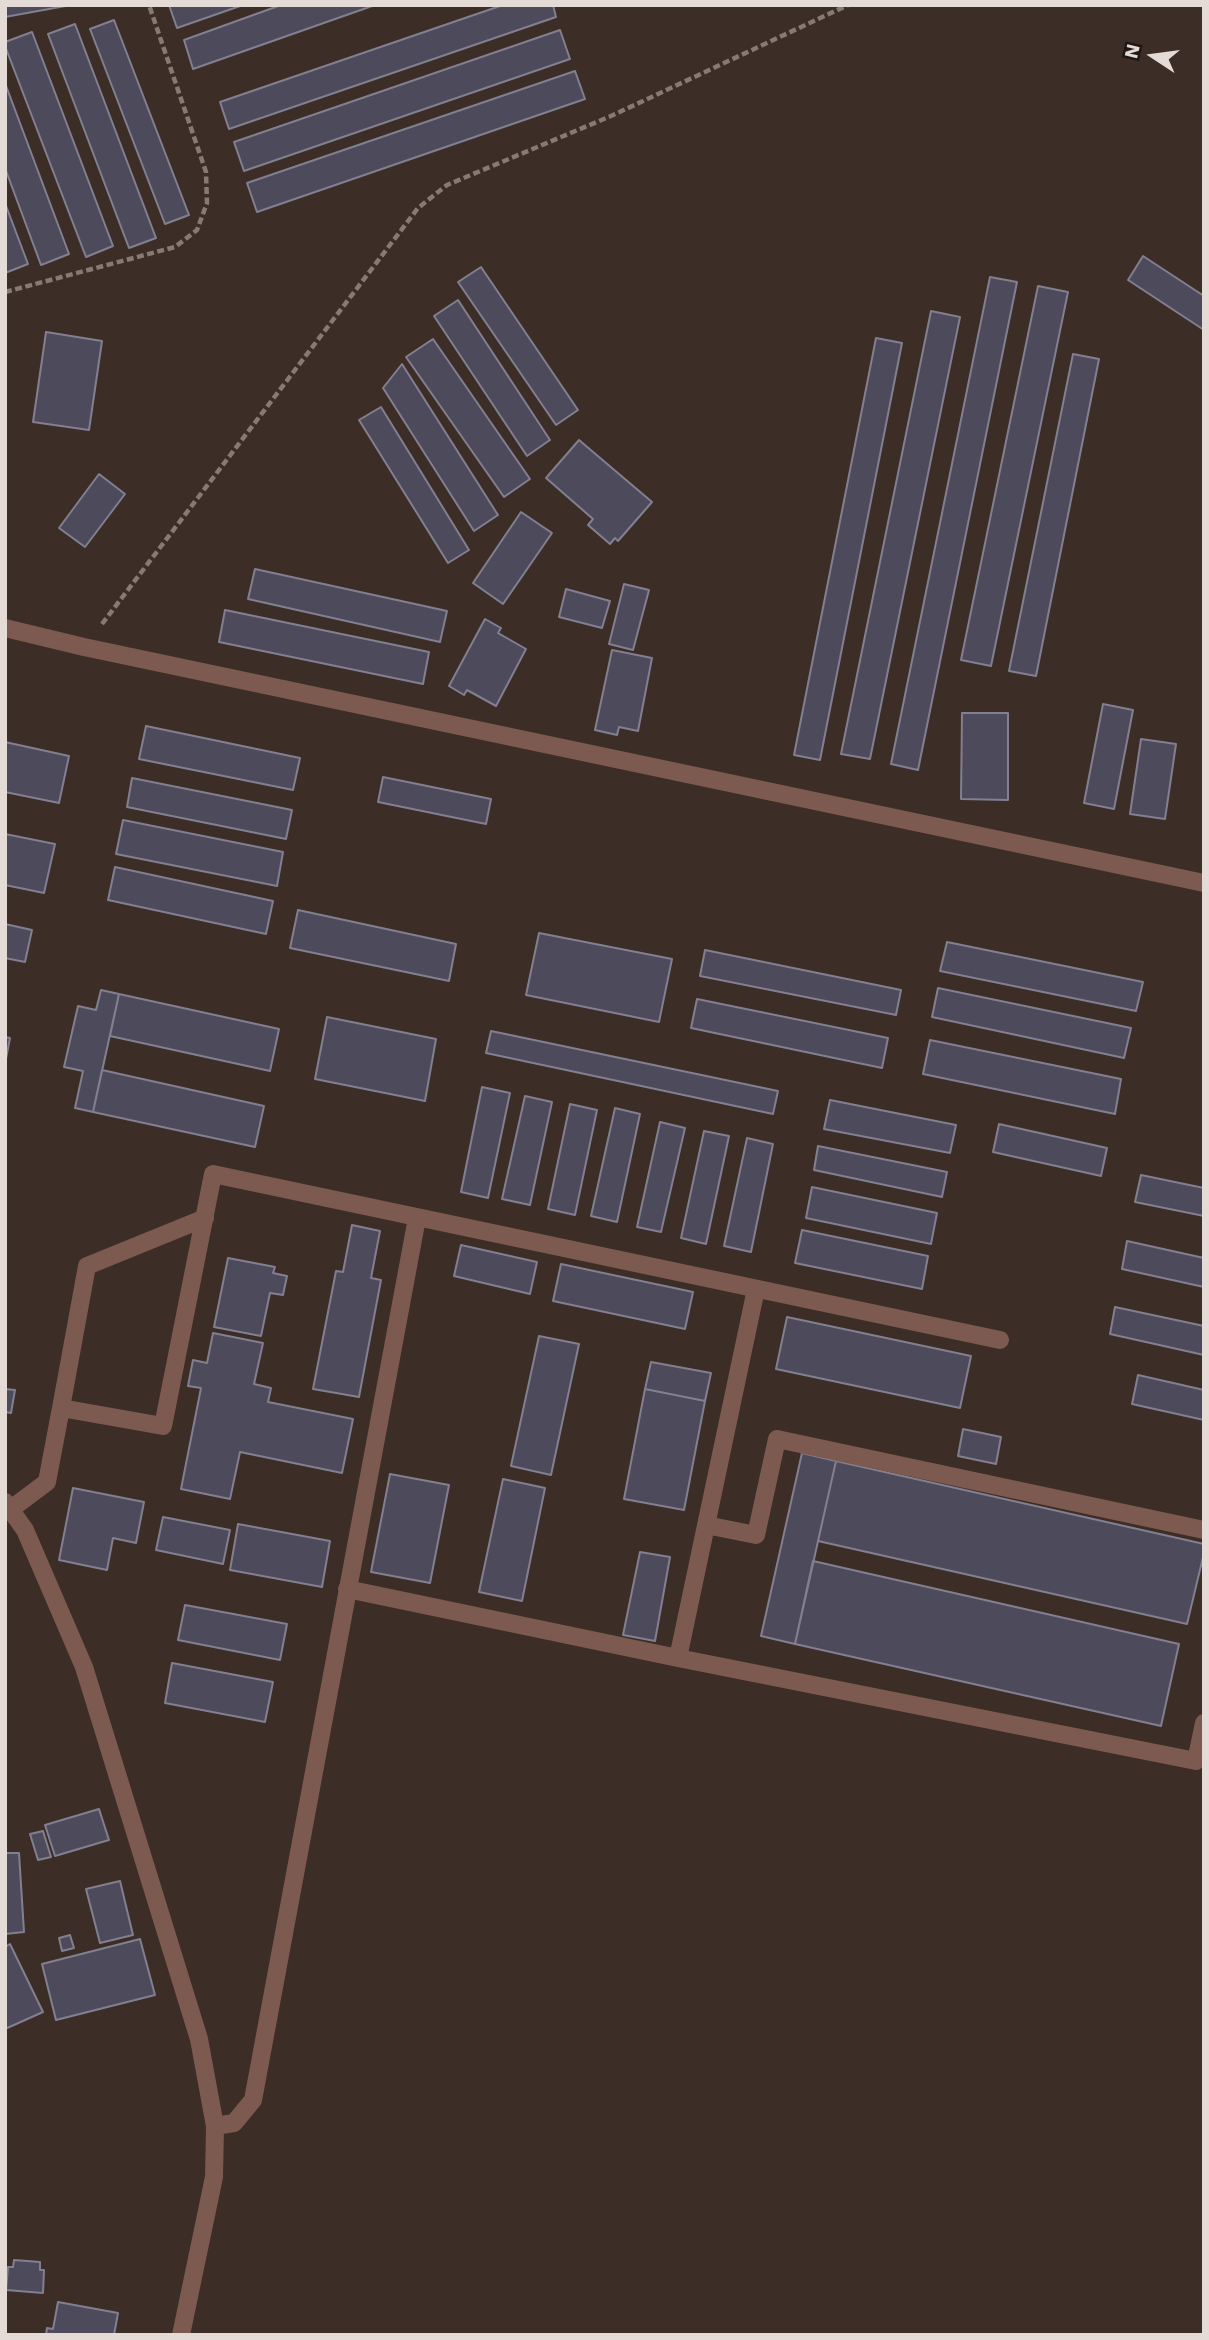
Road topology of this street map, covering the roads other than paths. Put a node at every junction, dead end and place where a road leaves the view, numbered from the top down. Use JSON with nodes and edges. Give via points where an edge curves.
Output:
{"nodes":[{"id":1,"x":5,"y":628,"type":"edge"},
{"id":2,"x":1204,"y":883,"type":"edge"},
{"id":3,"x":205,"y":1218,"type":"junction"},
{"id":4,"x":417,"y":1218,"type":"junction"},
{"id":5,"x":755,"y":1289,"type":"junction"},
{"id":6,"x":1000,"y":1340,"type":"dead end"},
{"id":7,"x":61,"y":1408,"type":"junction"},
{"id":8,"x":8,"y":1505,"type":"edge"},
{"id":9,"x":706,"y":1525,"type":"junction"},
{"id":10,"x":1204,"y":1530,"type":"edge"},
{"id":11,"x":347,"y":1589,"type":"junction"},
{"id":12,"x":678,"y":1658,"type":"junction"},
{"id":13,"x":1204,"y":1723,"type":"edge"},
{"id":14,"x":215,"y":2126,"type":"junction"},
{"id":15,"x":181,"y":2335,"type":"edge"}],
"edges":[{"from":1,"to":2,"type":"street"},
{"from":3,"to":4,"type":"street","via":[[213,1174]]},
{"from":3,"to":7,"type":"street","via":[[87,1266]]},
{"from":3,"to":7,"type":"street","via":[[163,1426]]},
{"from":4,"to":5,"type":"street"},
{"from":4,"to":11,"type":"street"},
{"from":5,"to":6,"type":"street"},
{"from":5,"to":9,"type":"street"},
{"from":7,"to":8,"type":"street","via":[[47,1482]]},
{"from":8,"to":14,"type":"street","via":[[25,1530],[84,1667],[200,2039]]},
{"from":9,"to":10,"type":"street","via":[[756,1535],[777,1438]]},
{"from":9,"to":12,"type":"street"},
{"from":11,"to":12,"type":"street"},
{"from":11,"to":14,"type":"street","via":[[253,2100],[234,2123]]},
{"from":12,"to":13,"type":"street","via":[[1196,1761]]},
{"from":14,"to":15,"type":"street","via":[[214,2177]]}]}
